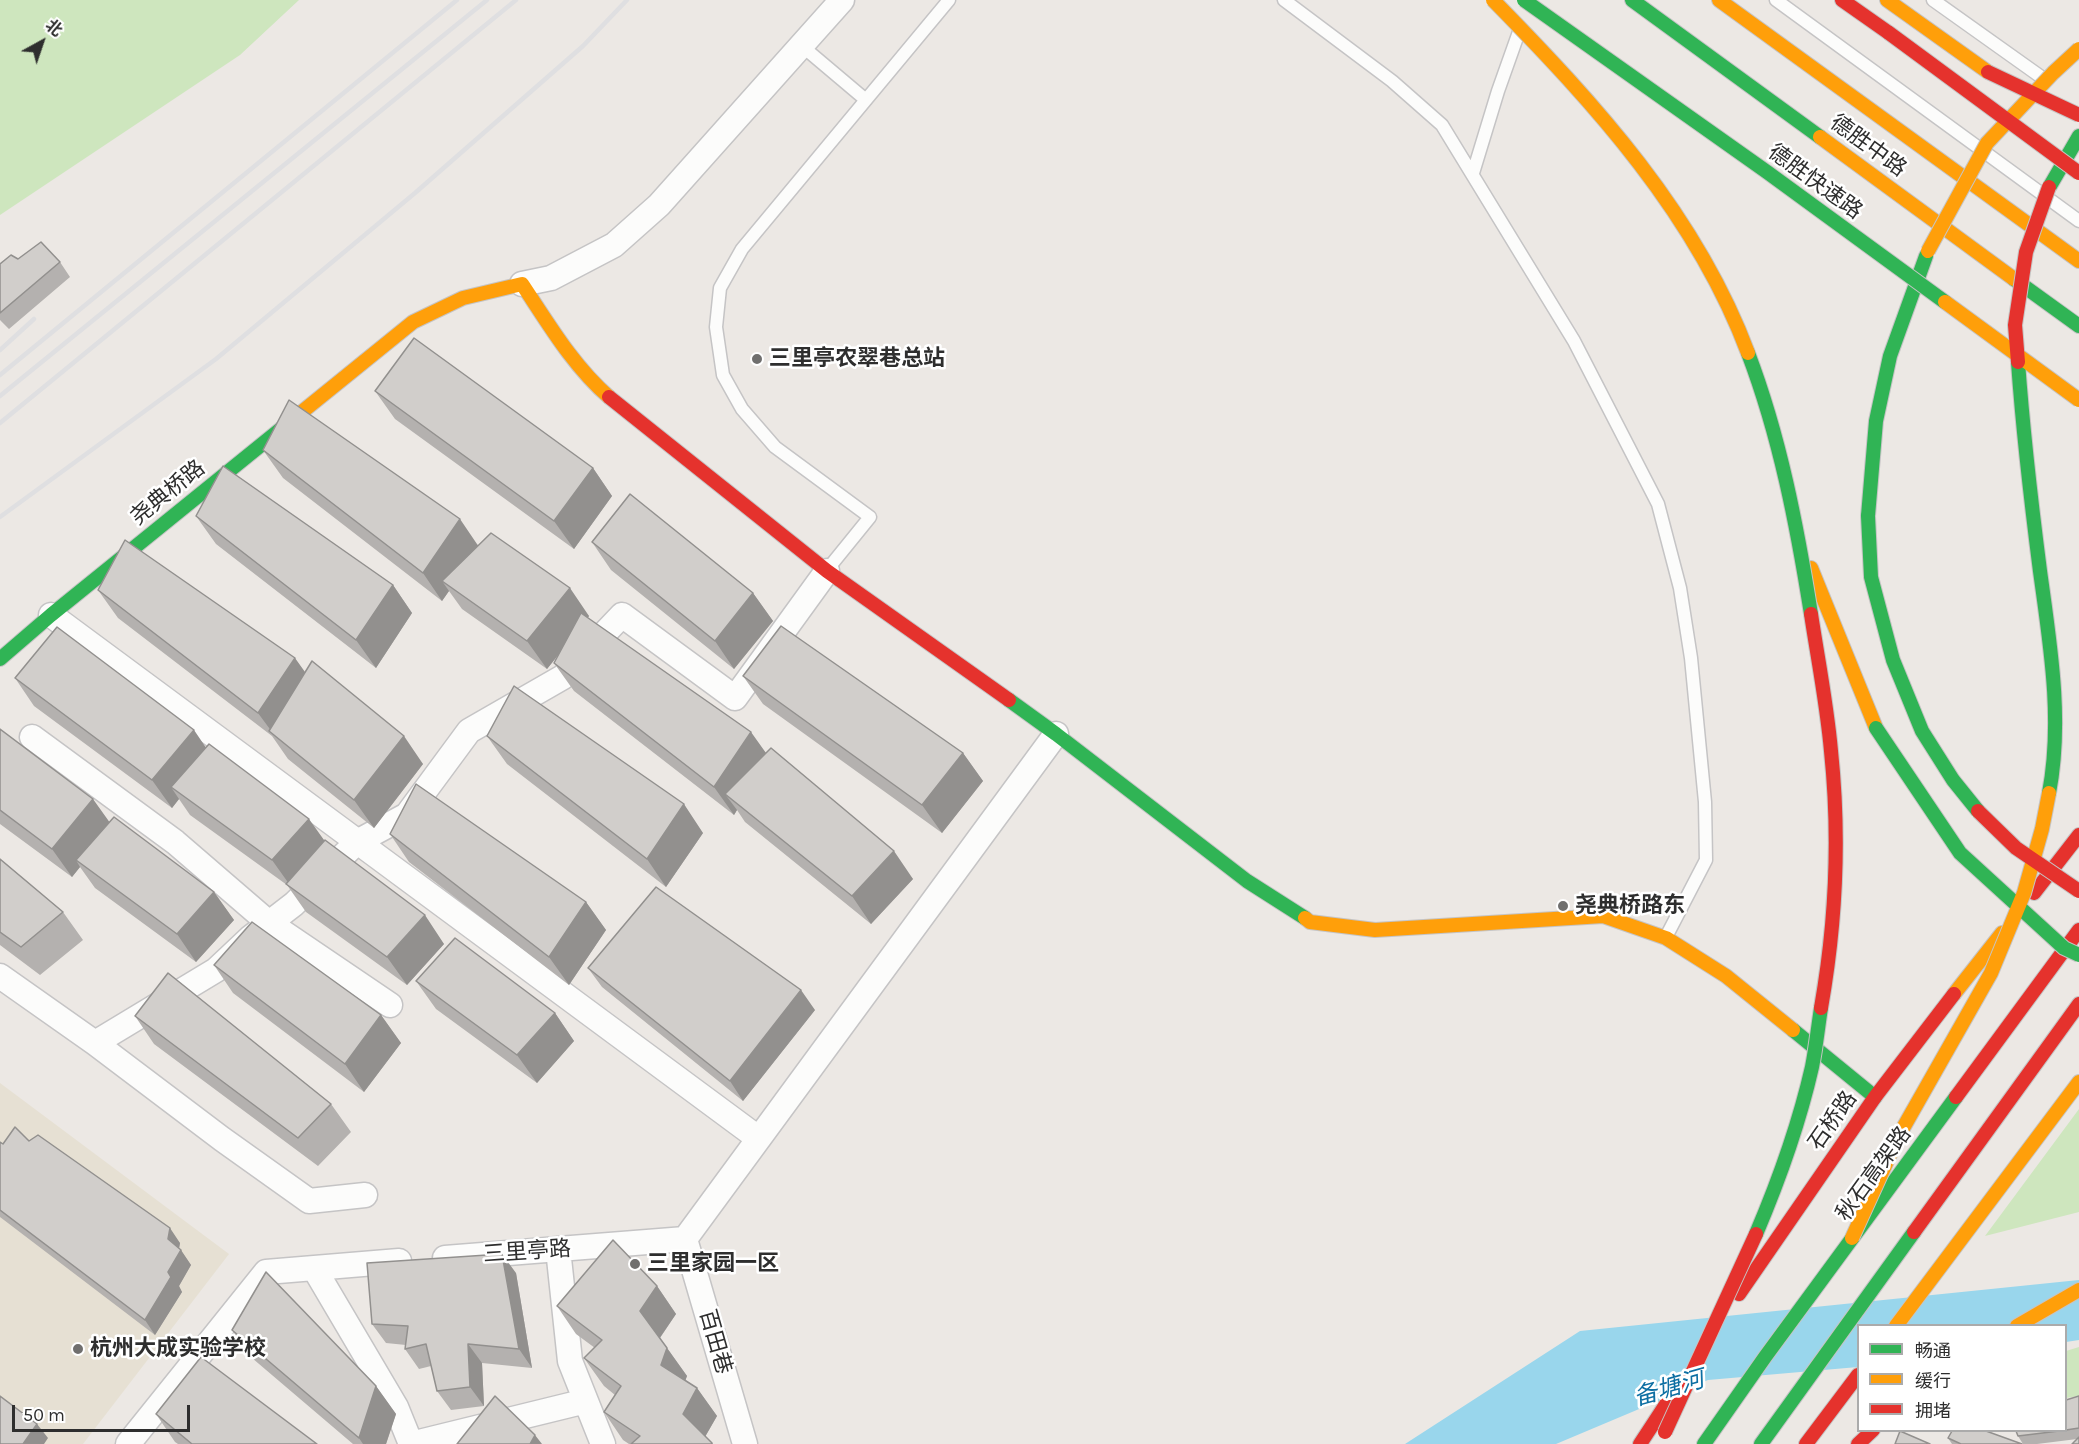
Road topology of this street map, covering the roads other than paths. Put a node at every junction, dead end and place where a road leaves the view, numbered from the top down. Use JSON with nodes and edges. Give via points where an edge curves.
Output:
{"nodes":[{"id":1,"x":842,"y":0,"type":"edge"},
{"id":2,"x":948,"y":0,"type":"edge"},
{"id":3,"x":1284,"y":0,"type":"edge"},
{"id":4,"x":1493,"y":0,"type":"edge"},
{"id":5,"x":1524,"y":0,"type":"edge"},
{"id":6,"x":1532,"y":0,"type":"edge"},
{"id":7,"x":1632,"y":0,"type":"edge"},
{"id":8,"x":1719,"y":0,"type":"edge"},
{"id":9,"x":1776,"y":0,"type":"edge"},
{"id":10,"x":1842,"y":0,"type":"edge"},
{"id":11,"x":1887,"y":0,"type":"edge"},
{"id":12,"x":1933,"y":0,"type":"edge"},
{"id":13,"x":802,"y":46,"type":"junction"},
{"id":14,"x":2079,"y":49,"type":"edge"},
{"id":15,"x":2069,"y":97,"type":"edge"},
{"id":16,"x":866,"y":100,"type":"junction"},
{"id":17,"x":2079,"y":115,"type":"edge"},
{"id":18,"x":2079,"y":136,"type":"edge"},
{"id":19,"x":1473,"y":173,"type":"junction"},
{"id":20,"x":2079,"y":173,"type":"edge"},
{"id":21,"x":2079,"y":221,"type":"edge"},
{"id":22,"x":2079,"y":261,"type":"edge"},
{"id":23,"x":522,"y":284,"type":"junction"},
{"id":24,"x":2079,"y":326,"type":"edge"},
{"id":25,"x":2079,"y":400,"type":"edge"},
{"id":26,"x":1798,"y":533,"type":"junction"},
{"id":27,"x":827,"y":571,"type":"junction"},
{"id":28,"x":51,"y":615,"type":"junction"},
{"id":29,"x":0,"y":659,"type":"edge"},
{"id":30,"x":1056,"y":734,"type":"junction"},
{"id":31,"x":32,"y":737,"type":"dead end"},
{"id":32,"x":2079,"y":835,"type":"edge"},
{"id":33,"x":357,"y":842,"type":"junction"},
{"id":34,"x":2079,"y":891,"type":"edge"},
{"id":35,"x":269,"y":923,"type":"junction"},
{"id":36,"x":2079,"y":930,"type":"edge"},
{"id":37,"x":1666,"y":938,"type":"junction"},
{"id":38,"x":2079,"y":955,"type":"edge"},
{"id":39,"x":0,"y":976,"type":"edge"},
{"id":40,"x":2079,"y":1004,"type":"edge"},
{"id":41,"x":390,"y":1005,"type":"dead end"},
{"id":42,"x":95,"y":1043,"type":"junction"},
{"id":43,"x":2079,"y":1082,"type":"edge"},
{"id":44,"x":1875,"y":1097,"type":"junction"},
{"id":45,"x":758,"y":1138,"type":"junction"},
{"id":46,"x":365,"y":1195,"type":"dead end"},
{"id":47,"x":1852,"y":1238,"type":"junction"},
{"id":48,"x":685,"y":1239,"type":"junction"},
{"id":49,"x":558,"y":1249,"type":"junction"},
{"id":50,"x":314,"y":1268,"type":"junction"},
{"id":51,"x":2079,"y":1290,"type":"edge"},
{"id":52,"x":1897,"y":1324,"type":"edge"},
{"id":53,"x":2020,"y":1324,"type":"edge"},
{"id":54,"x":1857,"y":1376,"type":"edge"},
{"id":55,"x":586,"y":1401,"type":"junction"},
{"id":56,"x":1872,"y":1432,"type":"edge"},
{"id":57,"x":128,"y":1444,"type":"edge"},
{"id":58,"x":411,"y":1444,"type":"edge"},
{"id":59,"x":603,"y":1444,"type":"edge"},
{"id":60,"x":745,"y":1444,"type":"edge"},
{"id":61,"x":1640,"y":1444,"type":"edge"},
{"id":62,"x":1660,"y":1444,"type":"edge"},
{"id":63,"x":1704,"y":1444,"type":"edge"},
{"id":64,"x":1761,"y":1444,"type":"edge"},
{"id":65,"x":1806,"y":1444,"type":"edge"},
{"id":66,"x":1858,"y":1444,"type":"edge"}],
"edges":[{"from":1,"to":13,"type":"street"},
{"from":2,"to":16,"type":"lane"},
{"from":3,"to":19,"type":"lane","via":[[1442,124]]},
{"from":4,"to":26,"type":"main road","bridge":true,"via":[[1640,164],[1702,255],[1740,331],[1767,402]]},
{"from":5,"to":25,"type":"main road","name":"德胜快速路","bridge":true},
{"from":6,"to":19,"type":"lane","via":[[1512,48]]},
{"from":7,"to":24,"type":"main road","name":"德胜中路","bridge":true},
{"from":8,"to":22,"type":"main road","name":"德胜中路","bridge":true},
{"from":9,"to":21,"type":"lane"},
{"from":10,"to":20,"type":"main road","bridge":true},
{"from":11,"to":17,"type":"main road","bridge":true,"via":[[1988,72]]},
{"from":12,"to":15,"type":"lane"},
{"from":13,"to":16,"type":"lane"},
{"from":13,"to":23,"type":"street","via":[[659,205],[614,245],[551,278]]},
{"from":14,"to":34,"type":"main road","bridge":true,"via":[[1987,143],[1928,251],[1890,356],[1876,421],[1868,516],[1871,577],[1893,660],[1922,731],[1953,780],[1984,818],[2016,848]]},
{"from":16,"to":27,"type":"lane","via":[[742,249],[720,288],[716,327],[723,375],[742,409],[776,447],[870,517]]},
{"from":18,"to":47,"type":"main road","bridge":true,"via":[[2049,187],[2026,252],[2015,325],[2024,446],[2052,659],[2055,720],[2051,783],[2042,828],[2024,893],[1991,973],[1898,1137]]},
{"from":19,"to":37,"type":"lane","via":[[1574,341],[1658,504],[1680,588],[1705,802],[1706,860]]},
{"from":23,"to":27,"type":"main road","via":[[594,384]]},
{"from":23,"to":28,"type":"main road","name":"尧典桥路","via":[[463,298],[413,322]]},
{"from":26,"to":38,"type":"main road","bridge":true,"via":[[1876,728],[1960,853],[2064,948]]},
{"from":26,"to":62,"type":"main road","bridge":true,"via":[[1833,771],[1834,908],[1826,980],[1812,1069],[1786,1156],[1754,1238]]},
{"from":27,"to":30,"type":"main road"},
{"from":27,"to":33,"type":"street","via":[[735,698],[622,615],[563,677],[469,731],[407,814]]},
{"from":28,"to":29,"type":"main road","name":"尧典桥路"},
{"from":28,"to":33,"type":"street"},
{"from":30,"to":37,"type":"main road","via":[[1247,881],[1310,922],[1375,930],[1603,916]]},
{"from":30,"to":45,"type":"street"},
{"from":31,"to":35,"type":"street","via":[[175,842]]},
{"from":32,"to":44,"type":"main road","name":"石桥路"},
{"from":33,"to":35,"type":"street"},
{"from":33,"to":45,"type":"street"},
{"from":35,"to":41,"type":"street"},
{"from":35,"to":42,"type":"street","via":[[216,970]]},
{"from":36,"to":47,"type":"main road","name":"秋石高架路","bridge":true},
{"from":37,"to":44,"type":"main road","via":[[1726,976]]},
{"from":39,"to":42,"type":"street"},
{"from":40,"to":64,"type":"main road"},
{"from":42,"to":46,"type":"street","via":[[309,1201]]},
{"from":43,"to":52,"type":"main road"},
{"from":44,"to":61,"type":"main road","name":"石桥路","bridge":true},
{"from":45,"to":48,"type":"street"},
{"from":47,"to":63,"type":"main road","name":"秋石高架路"},
{"from":48,"to":49,"type":"street","name":"三里亭路"},
{"from":48,"to":60,"type":"street","name":"百田巷"},
{"from":49,"to":50,"type":"street","name":"三里亭路"},
{"from":49,"to":55,"type":"street","via":[[570,1361]]},
{"from":50,"to":57,"type":"street","name":"三里亭路","via":[[266,1272]]},
{"from":50,"to":58,"type":"street","via":[[396,1407]]},
{"from":51,"to":53,"type":"main road"},
{"from":54,"to":65,"type":"main road"},
{"from":55,"to":58,"type":"street"},
{"from":55,"to":59,"type":"street"},
{"from":56,"to":66,"type":"main road"}]}
